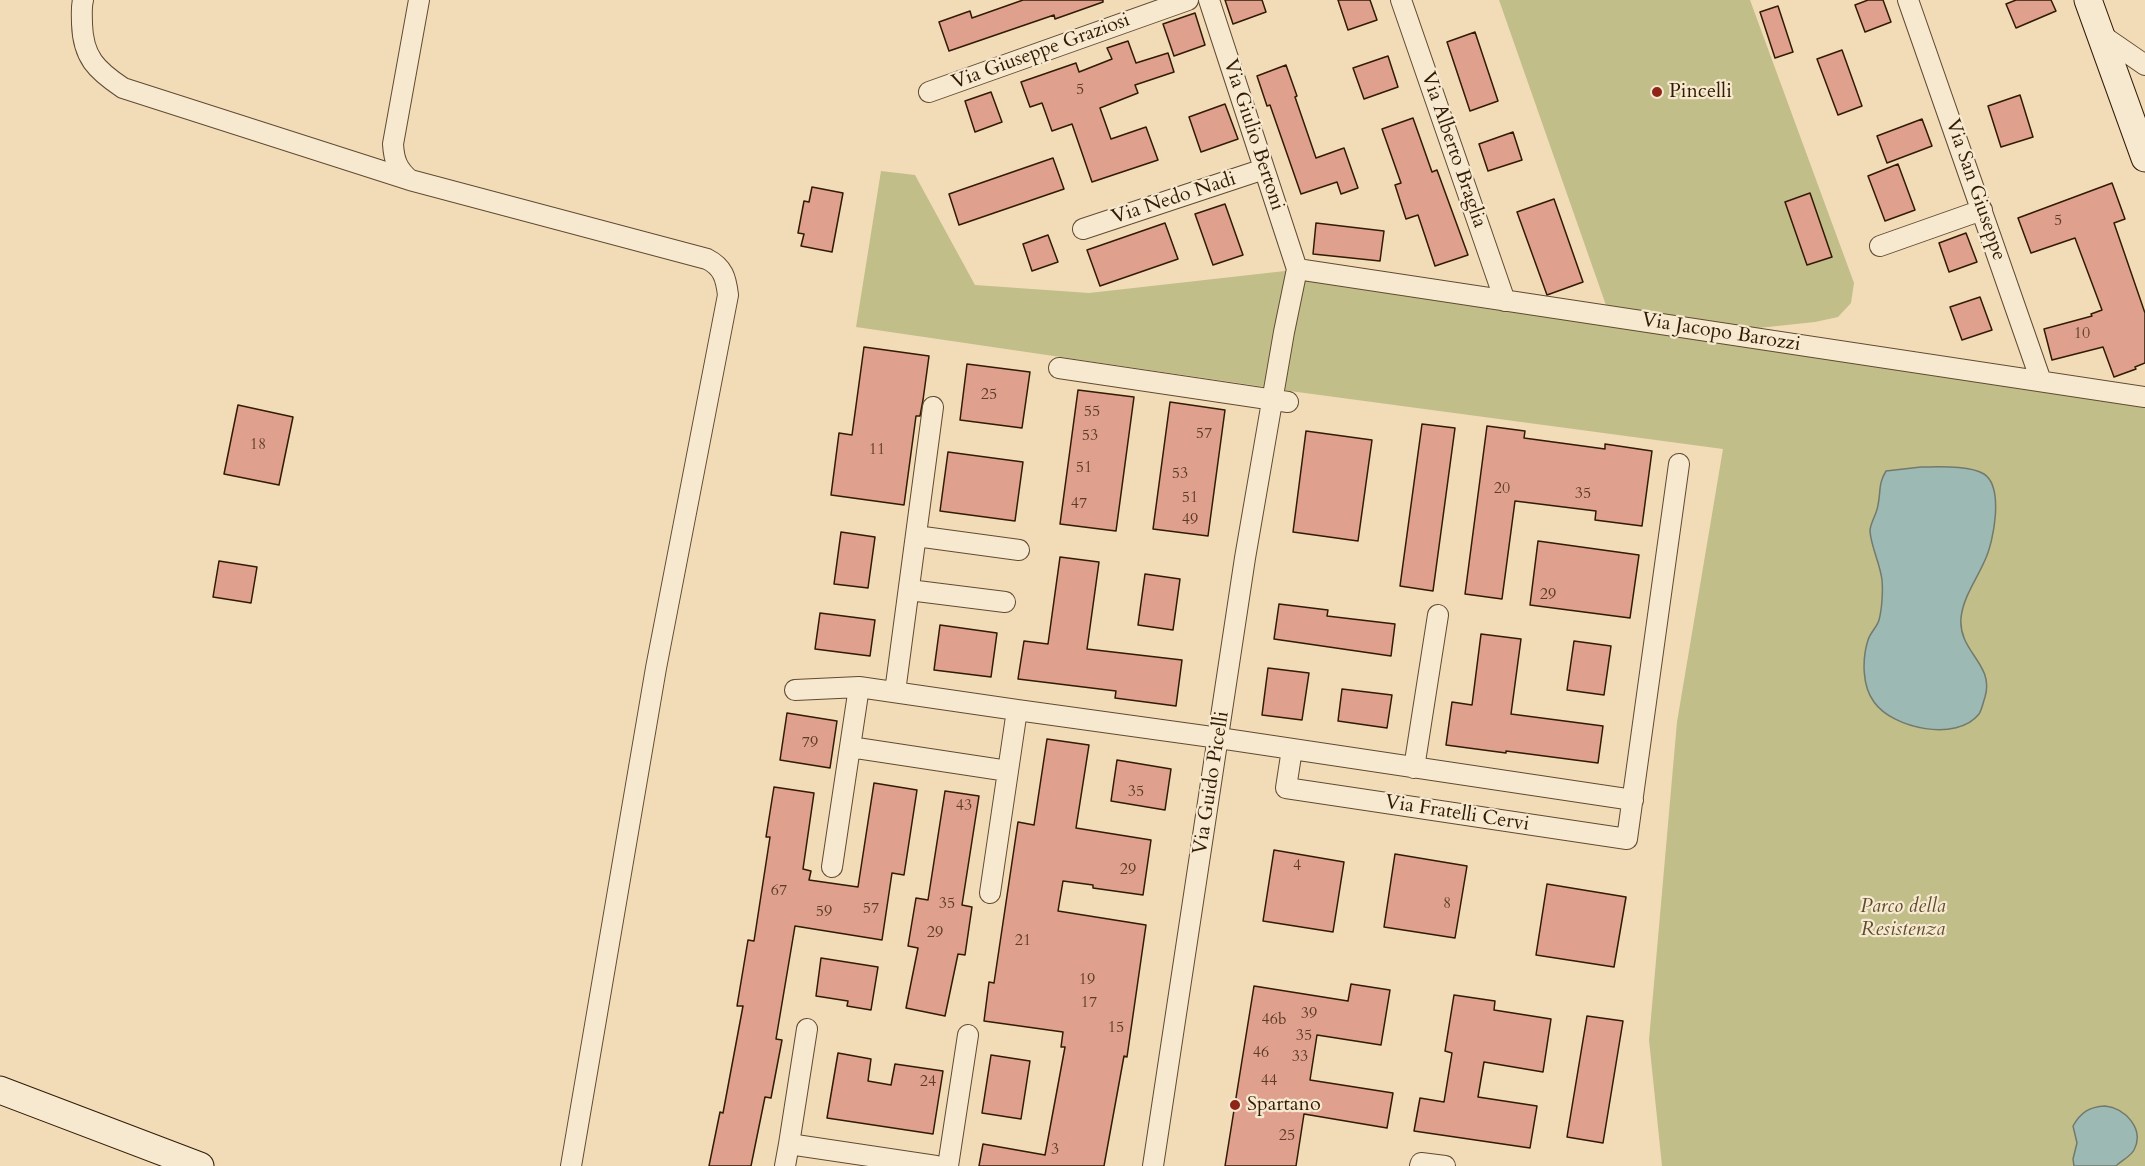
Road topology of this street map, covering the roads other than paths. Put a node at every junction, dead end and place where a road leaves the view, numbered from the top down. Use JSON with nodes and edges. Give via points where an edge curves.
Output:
{"nodes":[{"id":1,"x":83,"y":0,"type":"edge"},
{"id":2,"x":419,"y":0,"type":"edge"},
{"id":3,"x":1188,"y":0,"type":"edge"},
{"id":4,"x":1209,"y":0,"type":"edge"},
{"id":5,"x":1401,"y":0,"type":"edge"},
{"id":6,"x":1908,"y":0,"type":"edge"},
{"id":7,"x":2088,"y":0,"type":"edge"},
{"id":8,"x":2100,"y":34,"type":"junction"},
{"id":9,"x":2145,"y":65,"type":"edge"},
{"id":10,"x":929,"y":92,"type":"dead end"},
{"id":11,"x":2140,"y":129,"type":"edge"},
{"id":12,"x":1264,"y":169,"type":"junction"},
{"id":13,"x":410,"y":180,"type":"junction"},
{"id":14,"x":1982,"y":210,"type":"junction"},
{"id":15,"x":1083,"y":230,"type":"dead end"},
{"id":16,"x":1880,"y":246,"type":"dead end"},
{"id":17,"x":1297,"y":269,"type":"junction"},
{"id":18,"x":1505,"y":301,"type":"junction"},
{"id":19,"x":1059,"y":368,"type":"dead end"},
{"id":20,"x":2041,"y":381,"type":"junction"},
{"id":21,"x":2145,"y":397,"type":"edge"},
{"id":22,"x":1280,"y":401,"type":"junction"},
{"id":23,"x":933,"y":407,"type":"dead end"},
{"id":24,"x":1679,"y":464,"type":"dead end"},
{"id":25,"x":916,"y":536,"type":"junction"},
{"id":26,"x":1019,"y":550,"type":"dead end"},
{"id":27,"x":909,"y":590,"type":"junction"},
{"id":28,"x":1005,"y":602,"type":"dead end"},
{"id":29,"x":1438,"y":615,"type":"dead end"},
{"id":30,"x":859,"y":687,"type":"junction"},
{"id":31,"x":795,"y":690,"type":"dead end"},
{"id":32,"x":895,"y":692,"type":"junction"},
{"id":33,"x":1017,"y":710,"type":"junction"},
{"id":34,"x":1220,"y":738,"type":"junction"},
{"id":35,"x":850,"y":747,"type":"junction"},
{"id":36,"x":1292,"y":749,"type":"junction"},
{"id":37,"x":1414,"y":768,"type":"junction"},
{"id":38,"x":1008,"y":771,"type":"junction"},
{"id":39,"x":1633,"y":800,"type":"junction"},
{"id":40,"x":832,"y":867,"type":"dead end"},
{"id":41,"x":990,"y":893,"type":"dead end"},
{"id":42,"x":807,"y":1029,"type":"dead end"},
{"id":43,"x":968,"y":1035,"type":"dead end"},
{"id":44,"x":0,"y":1090,"type":"edge"},
{"id":45,"x":789,"y":1144,"type":"junction"},
{"id":46,"x":200,"y":1166,"type":"edge"},
{"id":47,"x":571,"y":1166,"type":"edge"},
{"id":48,"x":785,"y":1166,"type":"edge"},
{"id":49,"x":936,"y":1166,"type":"edge"},
{"id":50,"x":948,"y":1166,"type":"edge"},
{"id":51,"x":1153,"y":1166,"type":"edge"},
{"id":52,"x":1420,"y":1166,"type":"edge"},
{"id":53,"x":1445,"y":1166,"type":"edge"}],
"edges":[{"from":1,"to":13,"type":"street","via":[[82,42],[106,76],[123,87]]},
{"from":2,"to":13,"type":"street","via":[[393,144],[396,165]]},
{"from":3,"to":10,"type":"street","name":"Via Giuseppe Graziosi"},
{"from":4,"to":12,"type":"street","name":"Via Giulio Bertoni"},
{"from":5,"to":18,"type":"street","name":"Via Alberto Braglia"},
{"from":6,"to":14,"type":"street","name":"Via San Giuseppe"},
{"from":7,"to":8,"type":"main road"},
{"from":8,"to":9,"type":"street"},
{"from":8,"to":11,"type":"main road"},
{"from":12,"to":15,"type":"street","name":"Via Nedo Nadi"},
{"from":12,"to":17,"type":"street","name":"Via Giulio Bertoni"},
{"from":13,"to":47,"type":"street","via":[[708,259],[718,265],[727,284],[656,668]]},
{"from":14,"to":16,"type":"street"},
{"from":14,"to":20,"type":"street","name":"Via San Giuseppe"},
{"from":17,"to":18,"type":"street","name":"Via Jacopo Barozzi"},
{"from":17,"to":22,"type":"street","name":"Via Guido Picelli"},
{"from":18,"to":20,"type":"street","name":"Via Jacopo Barozzi"},
{"from":19,"to":22,"type":"street"},
{"from":20,"to":21,"type":"street","name":"Via Jacopo Barozzi"},
{"from":22,"to":34,"type":"street","name":"Via Guido Picelli","via":[[1245,558]]},
{"from":23,"to":25,"type":"street"},
{"from":24,"to":39,"type":"street","name":"Via Fratelli Cervi"},
{"from":25,"to":26,"type":"street"},
{"from":25,"to":27,"type":"street"},
{"from":27,"to":28,"type":"street"},
{"from":27,"to":32,"type":"street"},
{"from":29,"to":37,"type":"street","name":"Via Fratelli Cervi"},
{"from":30,"to":31,"type":"street","name":"Via Fratelli Cervi"},
{"from":30,"to":32,"type":"street","name":"Via Fratelli Cervi"},
{"from":30,"to":35,"type":"street"},
{"from":32,"to":33,"type":"street","name":"Via Fratelli Cervi"},
{"from":33,"to":34,"type":"street","name":"Via Fratelli Cervi"},
{"from":33,"to":38,"type":"street"},
{"from":34,"to":36,"type":"street","name":"Via Fratelli Cervi"},
{"from":34,"to":51,"type":"street","name":"Via Guido Picelli"},
{"from":35,"to":38,"type":"street"},
{"from":35,"to":40,"type":"street"},
{"from":36,"to":37,"type":"street","name":"Via Fratelli Cervi"},
{"from":36,"to":39,"type":"street","name":"Via Fratelli Cervi","via":[[1286,788],[1627,839]]},
{"from":37,"to":39,"type":"street","name":"Via Fratelli Cervi"},
{"from":38,"to":41,"type":"street"},
{"from":42,"to":45,"type":"street"},
{"from":43,"to":50,"type":"street"},
{"from":44,"to":46,"type":"main road"},
{"from":45,"to":48,"type":"street"},
{"from":45,"to":49,"type":"street"},
{"from":52,"to":53,"type":"street","via":[[1421,1162]]}]}
